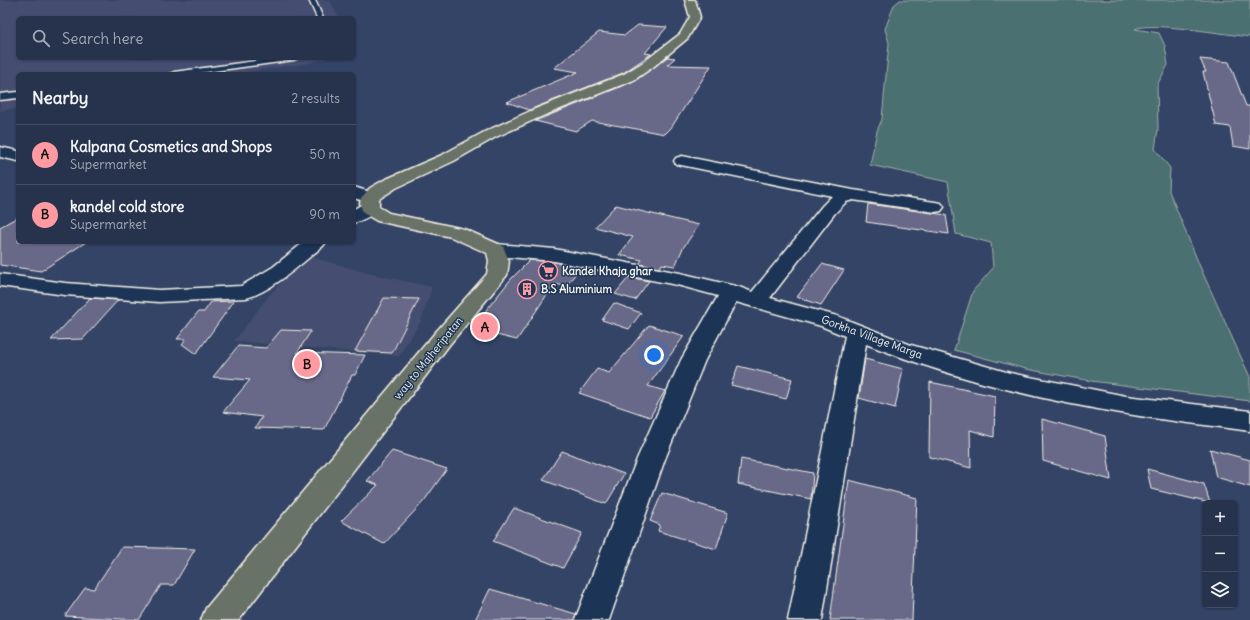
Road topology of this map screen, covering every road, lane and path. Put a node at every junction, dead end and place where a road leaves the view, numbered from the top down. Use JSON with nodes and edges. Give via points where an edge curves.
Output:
{"nodes":[{"id":1,"x":312,"y":0,"type":"edge"},
{"id":2,"x":690,"y":0,"type":"edge"},
{"id":3,"x":319,"y":16,"type":"edge"},
{"id":4,"x":279,"y":60,"type":"edge"},
{"id":5,"x":189,"y":72,"type":"edge"},
{"id":6,"x":16,"y":95,"type":"edge"},
{"id":7,"x":0,"y":97,"type":"edge"},
{"id":8,"x":0,"y":152,"type":"edge"},
{"id":9,"x":16,"y":156,"type":"edge"},
{"id":10,"x":682,"y":161,"type":"dead end"},
{"id":11,"x":853,"y":195,"type":"junction"},
{"id":12,"x":362,"y":203,"type":"edge"},
{"id":13,"x":935,"y":207,"type":"dead end"},
{"id":14,"x":314,"y":244,"type":"edge"},
{"id":15,"x":496,"y":250,"type":"junction"},
{"id":16,"x":0,"y":280,"type":"edge"},
{"id":17,"x":731,"y":292,"type":"junction"},
{"id":18,"x":757,"y":300,"type":"junction"},
{"id":19,"x":857,"y":332,"type":"junction"},
{"id":20,"x":1250,"y":421,"type":"edge"},
{"id":21,"x":218,"y":620,"type":"edge"},
{"id":22,"x":592,"y":620,"type":"edge"},
{"id":23,"x":805,"y":620,"type":"edge"}],
"edges":[{"from":1,"to":3,"type":"lane"},
{"from":2,"to":12,"type":"main road","via":[[694,17],[684,36],[629,77],[491,134],[448,158],[390,184]]},
{"from":4,"to":5,"type":"lane"},
{"from":6,"to":7,"type":"lane"},
{"from":8,"to":9,"type":"street"},
{"from":10,"to":11,"type":"street"},
{"from":11,"to":13,"type":"street"},
{"from":11,"to":18,"type":"street","via":[[840,198],[829,209]]},
{"from":12,"to":15,"type":"main road","via":[[383,217],[457,234]]},
{"from":14,"to":16,"type":"street","via":[[280,271],[246,292],[159,296],[66,289]]},
{"from":15,"to":17,"type":"street","name":"Gorkha Village Marga","via":[[576,258]]},
{"from":15,"to":21,"type":"main road","name":"way to Majheripatan","via":[[499,261],[497,275],[442,339]]},
{"from":17,"to":18,"type":"street","name":"Gorkha Village Marga"},
{"from":17,"to":22,"type":"street","via":[[693,360],[681,388],[651,459]]},
{"from":18,"to":19,"type":"street","name":"Gorkha Village Marga"},
{"from":19,"to":20,"type":"street","name":"Gorkha Village Marga","via":[[903,350],[1010,382],[1126,405]]},
{"from":19,"to":23,"type":"street"}]}
